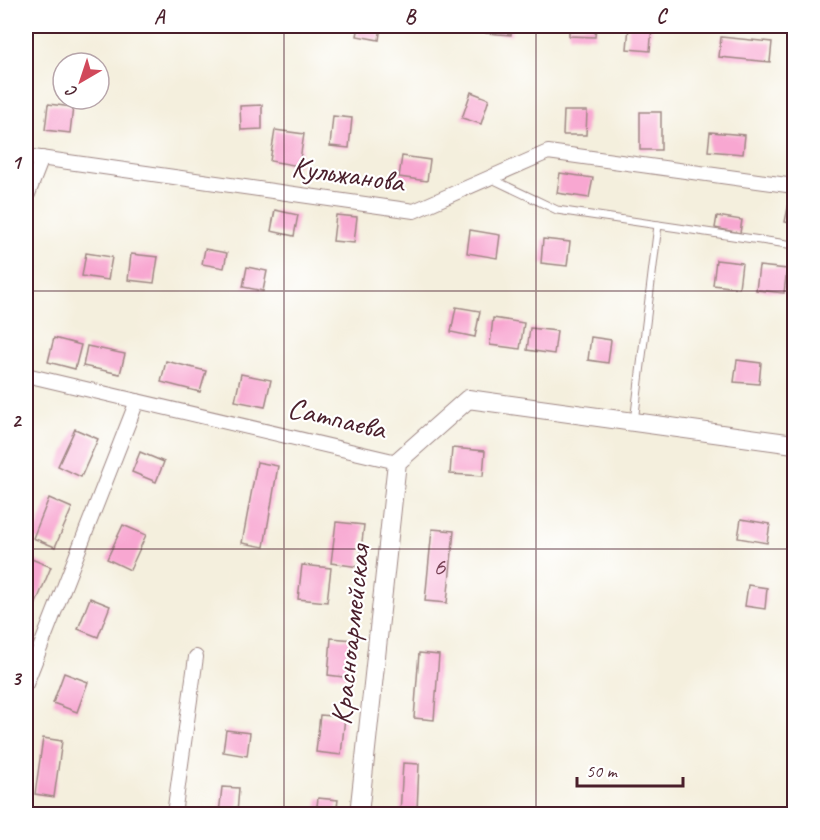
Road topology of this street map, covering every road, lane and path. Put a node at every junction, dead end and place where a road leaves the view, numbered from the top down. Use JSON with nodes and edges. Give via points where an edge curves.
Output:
{"nodes":[{"id":1,"x":26,"y":156,"type":"edge"},
{"id":2,"x":42,"y":158,"type":"junction"},
{"id":3,"x":490,"y":178,"type":"junction"},
{"id":4,"x":795,"y":186,"type":"edge"},
{"id":5,"x":26,"y":199,"type":"edge"},
{"id":6,"x":658,"y":225,"type":"junction"},
{"id":7,"x":795,"y":245,"type":"edge"},
{"id":8,"x":26,"y":375,"type":"edge"},
{"id":9,"x":137,"y":401,"type":"junction"},
{"id":10,"x":634,"y":422,"type":"junction"},
{"id":11,"x":795,"y":444,"type":"edge"},
{"id":12,"x":397,"y":462,"type":"junction"},
{"id":13,"x":196,"y":657,"type":"dead end"},
{"id":14,"x":26,"y":684,"type":"edge"},
{"id":15,"x":174,"y":814,"type":"edge"},
{"id":16,"x":359,"y":814,"type":"edge"}],
"edges":[{"from":1,"to":2,"type":"street","name":"Кульжанова"},
{"from":2,"to":3,"type":"street","name":"Кульжанова","via":[[414,211]]},
{"from":2,"to":5,"type":"street"},
{"from":3,"to":4,"type":"street","name":"Кульжанова","via":[[549,152]]},
{"from":3,"to":6,"type":"lane","via":[[557,210]]},
{"from":6,"to":7,"type":"lane"},
{"from":6,"to":10,"type":"lane"},
{"from":8,"to":9,"type":"street","name":"Сатпаева"},
{"from":9,"to":12,"type":"street","name":"Сатпаева"},
{"from":9,"to":14,"type":"street"},
{"from":10,"to":11,"type":"street","name":"Сатпаева"},
{"from":10,"to":12,"type":"street","name":"Сатпаева","via":[[468,399]]},
{"from":12,"to":16,"type":"street","name":"Красноармейская"},
{"from":13,"to":15,"type":"street"}]}
